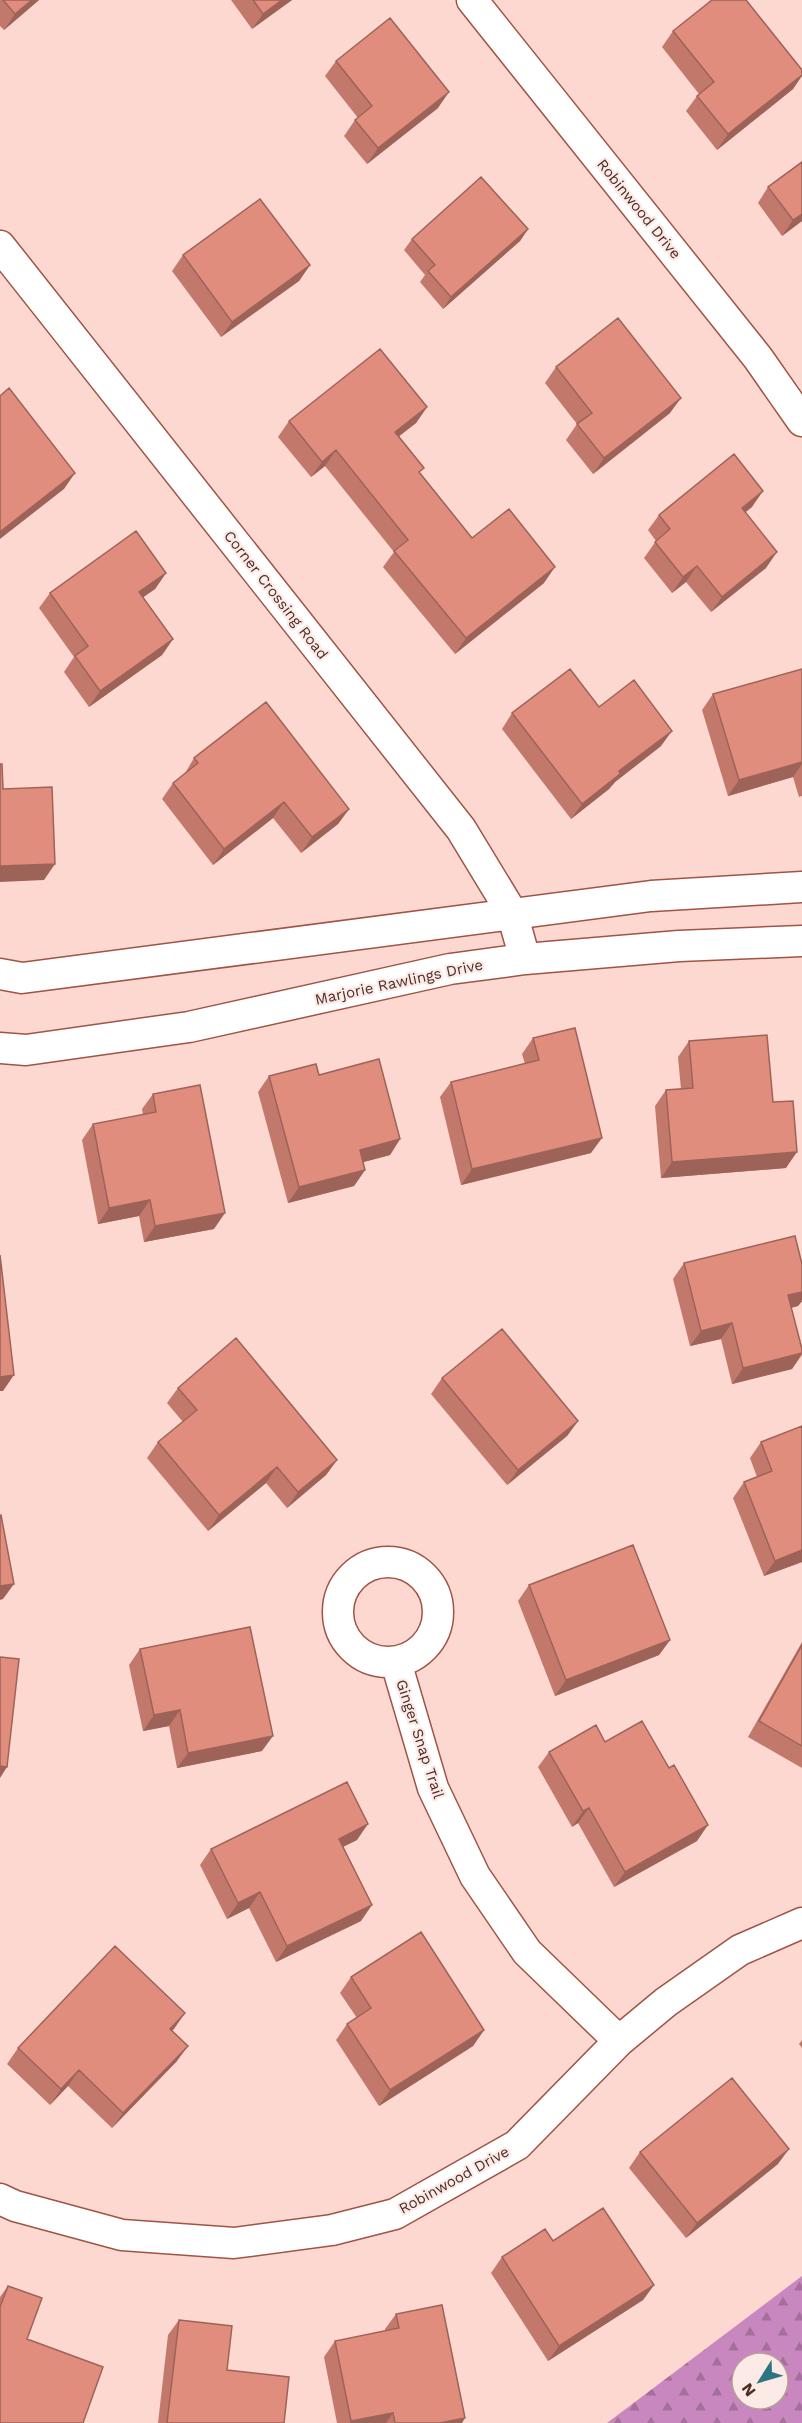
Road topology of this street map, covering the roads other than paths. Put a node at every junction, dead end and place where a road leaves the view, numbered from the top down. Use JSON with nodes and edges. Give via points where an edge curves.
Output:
{"nodes":[{"id":1,"x":472,"y":0,"type":"edge"},
{"id":2,"x":0,"y":246,"type":"edge"},
{"id":3,"x":802,"y":421,"type":"edge"},
{"id":4,"x":802,"y":887,"type":"edge"},
{"id":5,"x":512,"y":913,"type":"junction"},
{"id":6,"x":802,"y":941,"type":"edge"},
{"id":7,"x":525,"y":959,"type":"junction"},
{"id":8,"x":0,"y":975,"type":"edge"},
{"id":9,"x":0,"y":1048,"type":"edge"},
{"id":10,"x":396,"y":1662,"type":"dead end"},
{"id":11,"x":802,"y":1923,"type":"edge"},
{"id":12,"x":619,"y":2042,"type":"junction"},
{"id":13,"x":0,"y":2199,"type":"edge"}],
"edges":[{"from":1,"to":3,"type":"street","name":"Robinwood Drive","via":[[758,358]]},
{"from":2,"to":5,"type":"street","name":"Corner Crossing Road","via":[[461,829]]},
{"from":4,"to":5,"type":"street","via":[[651,896]]},
{"from":5,"to":7,"type":"street","name":"Corner Crossing Road"},
{"from":5,"to":8,"type":"street","via":[[22,978]]},
{"from":6,"to":7,"type":"street","name":"Marjorie Rawlings Drive"},
{"from":7,"to":9,"type":"street","name":"Marjorie Rawlings Drive","via":[[450,969],[189,1027],[26,1050]]},
{"from":10,"to":12,"type":"street","name":"Ginger Snap Trail","via":[[433,1788],[475,1876],[527,1952]]},
{"from":11,"to":12,"type":"street","name":"Robinwood Drive","via":[[740,1950],[666,2002]]},
{"from":12,"to":13,"type":"street","name":"Robinwood Drive","via":[[517,2145],[395,2214],[332,2230],[234,2243],[122,2235]]}]}
